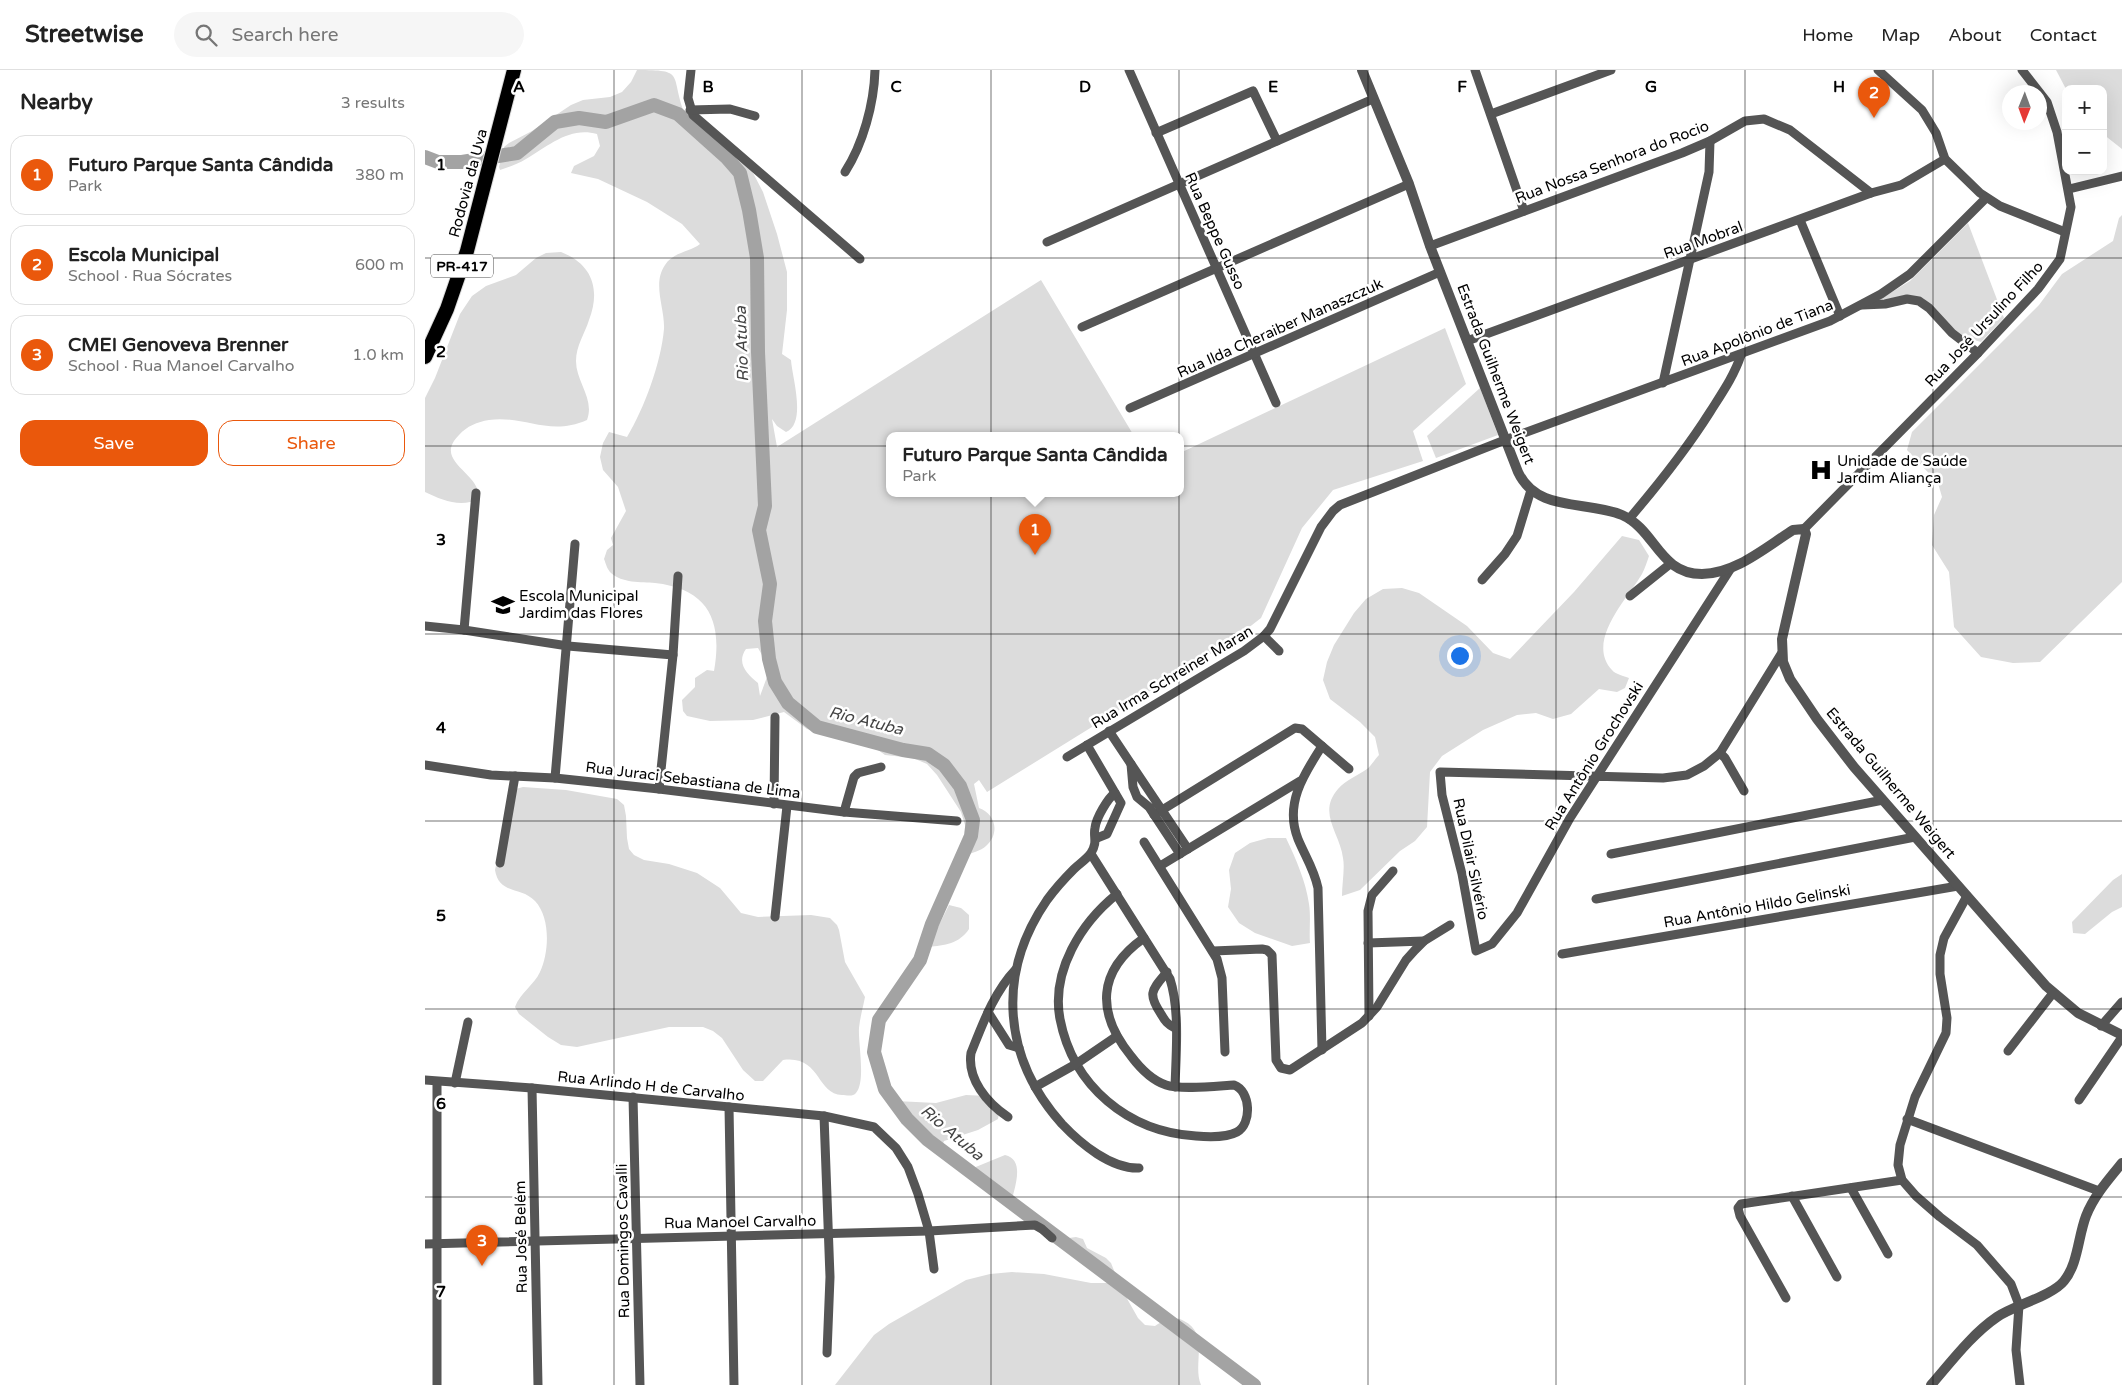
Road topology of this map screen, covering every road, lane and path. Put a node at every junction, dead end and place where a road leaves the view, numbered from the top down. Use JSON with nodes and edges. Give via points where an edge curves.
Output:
{"nodes":[{"id":1,"x":514,"y":70,"type":"edge"},
{"id":2,"x":691,"y":70,"type":"edge"},
{"id":3,"x":875,"y":70,"type":"edge"},
{"id":4,"x":1129,"y":70,"type":"edge"},
{"id":5,"x":1362,"y":70,"type":"edge"},
{"id":6,"x":1475,"y":70,"type":"edge"},
{"id":7,"x":1611,"y":70,"type":"edge"},
{"id":8,"x":1878,"y":70,"type":"edge"},
{"id":9,"x":2022,"y":70,"type":"edge"},
{"id":10,"x":1373,"y":99,"type":"junction"},
{"id":11,"x":690,"y":110,"type":"junction"},
{"id":12,"x":1491,"y":114,"type":"junction"},
{"id":13,"x":755,"y":116,"type":"dead end"},
{"id":14,"x":1156,"y":133,"type":"junction"},
{"id":15,"x":1277,"y":141,"type":"junction"},
{"id":16,"x":1710,"y":141,"type":"junction"},
{"id":17,"x":1945,"y":159,"type":"junction"},
{"id":18,"x":845,"y":172,"type":"dead end"},
{"id":19,"x":2122,"y":176,"type":"edge"},
{"id":20,"x":1179,"y":184,"type":"junction"},
{"id":21,"x":1409,"y":184,"type":"junction"},
{"id":22,"x":2069,"y":189,"type":"junction"},
{"id":23,"x":1871,"y":193,"type":"junction"},
{"id":24,"x":1986,"y":198,"type":"junction"},
{"id":25,"x":1524,"y":211,"type":"junction"},
{"id":26,"x":1800,"y":220,"type":"junction"},
{"id":27,"x":2065,"y":232,"type":"junction"},
{"id":28,"x":1047,"y":242,"type":"dead end"},
{"id":29,"x":1430,"y":246,"type":"junction"},
{"id":30,"x":860,"y":259,"type":"dead end"},
{"id":31,"x":1689,"y":260,"type":"junction"},
{"id":32,"x":1216,"y":268,"type":"junction"},
{"id":33,"x":1440,"y":272,"type":"junction"},
{"id":34,"x":1861,"y":305,"type":"junction"},
{"id":35,"x":1841,"y":316,"type":"junction"},
{"id":36,"x":1083,"y":326,"type":"dead end"},
{"id":37,"x":1467,"y":341,"type":"junction"},
{"id":38,"x":1978,"y":353,"type":"junction"},
{"id":39,"x":1254,"y":354,"type":"junction"},
{"id":40,"x":1741,"y":355,"type":"junction"},
{"id":41,"x":425,"y":357,"type":"edge"},
{"id":42,"x":1663,"y":383,"type":"junction"},
{"id":43,"x":1276,"y":403,"type":"dead end"},
{"id":44,"x":1130,"y":408,"type":"dead end"},
{"id":45,"x":1505,"y":440,"type":"junction"},
{"id":46,"x":1531,"y":490,"type":"junction"},
{"id":47,"x":476,"y":493,"type":"dead end"},
{"id":48,"x":1629,"y":519,"type":"junction"},
{"id":49,"x":1804,"y":529,"type":"junction"},
{"id":50,"x":575,"y":544,"type":"dead end"},
{"id":51,"x":1670,"y":564,"type":"junction"},
{"id":52,"x":1731,"y":568,"type":"junction"},
{"id":53,"x":678,"y":576,"type":"dead end"},
{"id":54,"x":1482,"y":580,"type":"dead end"},
{"id":55,"x":1630,"y":596,"type":"dead end"},
{"id":56,"x":425,"y":626,"type":"edge"},
{"id":57,"x":464,"y":630,"type":"junction"},
{"id":58,"x":1264,"y":636,"type":"junction"},
{"id":59,"x":568,"y":646,"type":"junction"},
{"id":60,"x":1279,"y":651,"type":"dead end"},
{"id":61,"x":1781,"y":654,"type":"junction"},
{"id":62,"x":673,"y":656,"type":"junction"},
{"id":63,"x":775,"y":717,"type":"dead end"},
{"id":64,"x":1109,"y":731,"type":"junction"},
{"id":65,"x":1087,"y":745,"type":"junction"},
{"id":66,"x":1322,"y":746,"type":"junction"},
{"id":67,"x":1719,"y":753,"type":"junction"},
{"id":68,"x":1067,"y":756,"type":"dead end"},
{"id":69,"x":1131,"y":764,"type":"junction"},
{"id":70,"x":425,"y":765,"type":"edge"},
{"id":71,"x":881,"y":767,"type":"dead end"},
{"id":72,"x":1349,"y":768,"type":"dead end"},
{"id":73,"x":515,"y":776,"type":"junction"},
{"id":74,"x":1597,"y":776,"type":"junction"},
{"id":75,"x":555,"y":778,"type":"junction"},
{"id":76,"x":1300,"y":781,"type":"junction"},
{"id":77,"x":1147,"y":786,"type":"junction"},
{"id":78,"x":659,"y":789,"type":"junction"},
{"id":79,"x":1744,"y":791,"type":"dead end"},
{"id":80,"x":1135,"y":792,"type":"junction"},
{"id":81,"x":1115,"y":793,"type":"junction"},
{"id":82,"x":1883,"y":800,"type":"junction"},
{"id":83,"x":774,"y":804,"type":"junction"},
{"id":84,"x":787,"y":806,"type":"junction"},
{"id":85,"x":1163,"y":810,"type":"junction"},
{"id":86,"x":844,"y":812,"type":"junction"},
{"id":87,"x":1154,"y":815,"type":"junction"},
{"id":88,"x":957,"y":821,"type":"dead end"},
{"id":89,"x":1915,"y":837,"type":"junction"},
{"id":90,"x":1097,"y":838,"type":"junction"},
{"id":91,"x":1144,"y":842,"type":"dead end"},
{"id":92,"x":1188,"y":849,"type":"junction"},
{"id":93,"x":1091,"y":854,"type":"junction"},
{"id":94,"x":1180,"y":854,"type":"junction"},
{"id":95,"x":1611,"y":854,"type":"dead end"},
{"id":96,"x":500,"y":863,"type":"dead end"},
{"id":97,"x":1160,"y":866,"type":"junction"},
{"id":98,"x":1393,"y":871,"type":"dead end"},
{"id":99,"x":1958,"y":886,"type":"junction"},
{"id":100,"x":1117,"y":894,"type":"junction"},
{"id":101,"x":1967,"y":896,"type":"junction"},
{"id":102,"x":1596,"y":899,"type":"dead end"},
{"id":103,"x":775,"y":917,"type":"dead end"},
{"id":104,"x":1450,"y":925,"type":"dead end"},
{"id":105,"x":1144,"y":938,"type":"junction"},
{"id":106,"x":1424,"y":941,"type":"junction"},
{"id":107,"x":1368,"y":943,"type":"junction"},
{"id":108,"x":1213,"y":951,"type":"junction"},
{"id":109,"x":1476,"y":951,"type":"joint"},
{"id":110,"x":1561,"y":954,"type":"dead end"},
{"id":111,"x":1016,"y":968,"type":"junction"},
{"id":112,"x":1167,"y":972,"type":"junction"},
{"id":113,"x":2053,"y":993,"type":"junction"},
{"id":114,"x":2122,"y":1002,"type":"edge"},
{"id":115,"x":988,"y":1012,"type":"junction"},
{"id":116,"x":1369,"y":1016,"type":"junction"},
{"id":117,"x":468,"y":1022,"type":"dead end"},
{"id":118,"x":2101,"y":1026,"type":"junction"},
{"id":119,"x":1175,"y":1028,"type":"junction"},
{"id":120,"x":1117,"y":1036,"type":"junction"},
{"id":121,"x":2122,"y":1036,"type":"edge"},
{"id":122,"x":1019,"y":1048,"type":"junction"},
{"id":123,"x":1322,"y":1050,"type":"junction"},
{"id":124,"x":2008,"y":1051,"type":"dead end"},
{"id":125,"x":1225,"y":1052,"type":"dead end"},
{"id":126,"x":1076,"y":1064,"type":"junction"},
{"id":127,"x":425,"y":1080,"type":"edge"},
{"id":128,"x":437,"y":1082,"type":"junction"},
{"id":129,"x":455,"y":1083,"type":"junction"},
{"id":130,"x":1035,"y":1087,"type":"junction"},
{"id":131,"x":1175,"y":1087,"type":"junction"},
{"id":132,"x":533,"y":1088,"type":"junction"},
{"id":133,"x":633,"y":1097,"type":"junction"},
{"id":134,"x":2079,"y":1100,"type":"dead end"},
{"id":135,"x":729,"y":1107,"type":"junction"},
{"id":136,"x":824,"y":1116,"type":"junction"},
{"id":137,"x":1008,"y":1116,"type":"dead end"},
{"id":138,"x":1907,"y":1119,"type":"junction"},
{"id":139,"x":2122,"y":1163,"type":"edge"},
{"id":140,"x":1139,"y":1168,"type":"dead end"},
{"id":141,"x":1903,"y":1180,"type":"junction"},
{"id":142,"x":1851,"y":1188,"type":"junction"},
{"id":143,"x":2099,"y":1191,"type":"junction"},
{"id":144,"x":1792,"y":1196,"type":"junction"},
{"id":145,"x":929,"y":1231,"type":"junction"},
{"id":146,"x":827,"y":1234,"type":"junction"},
{"id":147,"x":731,"y":1236,"type":"junction"},
{"id":148,"x":637,"y":1238,"type":"junction"},
{"id":149,"x":1052,"y":1238,"type":"dead end"},
{"id":150,"x":535,"y":1242,"type":"junction"},
{"id":151,"x":425,"y":1244,"type":"edge"},
{"id":152,"x":437,"y":1244,"type":"junction"},
{"id":153,"x":1888,"y":1254,"type":"dead end"},
{"id":154,"x":934,"y":1270,"type":"dead end"},
{"id":155,"x":1837,"y":1277,"type":"dead end"},
{"id":156,"x":1786,"y":1298,"type":"dead end"},
{"id":157,"x":2019,"y":1305,"type":"junction"},
{"id":158,"x":827,"y":1353,"type":"dead end"},
{"id":159,"x":437,"y":1385,"type":"edge"},
{"id":160,"x":538,"y":1385,"type":"edge"},
{"id":161,"x":640,"y":1385,"type":"edge"},
{"id":162,"x":734,"y":1385,"type":"edge"},
{"id":163,"x":1931,"y":1385,"type":"edge"},
{"id":164,"x":2021,"y":1385,"type":"edge"}],
"edges":[{"from":1,"to":41,"type":"highway","name":"Rodovia da Uva","number":"PR-417","via":[[457,282]]},
{"from":2,"to":11,"type":"street"},
{"from":3,"to":18,"type":"street","via":[[866,120]]},
{"from":4,"to":14,"type":"street","name":"Rua Beppe Gusso"},
{"from":5,"to":10,"type":"street","name":"Estrada Guilherme Weigert"},
{"from":6,"to":12,"type":"street"},
{"from":7,"to":12,"type":"street"},
{"from":8,"to":17,"type":"street","via":[[1922,110],[1936,133]]},
{"from":9,"to":22,"type":"street","name":"Rua José Ursulino Filho","via":[[2043,94],[2052,112]]},
{"from":10,"to":15,"type":"street"},
{"from":10,"to":21,"type":"street","name":"Estrada Guilherme Weigert"},
{"from":11,"to":13,"type":"street","via":[[730,109]]},
{"from":11,"to":30,"type":"street","via":[[705,127]]},
{"from":12,"to":25,"type":"street"},
{"from":14,"to":15,"type":"street","via":[[1253,91]]},
{"from":14,"to":20,"type":"street","name":"Rua Beppe Gusso"},
{"from":15,"to":20,"type":"street"},
{"from":16,"to":23,"type":"street","name":"Rua Nossa Senhora do Rocio","via":[[1750,119],[1774,121]]},
{"from":16,"to":25,"type":"street","name":"Rua Nossa Senhora do Rocio"},
{"from":16,"to":31,"type":"street","via":[[1709,172]]},
{"from":17,"to":23,"type":"street","name":"Rua Mobral","via":[[1901,185]]},
{"from":17,"to":24,"type":"street"},
{"from":19,"to":22,"type":"street"},
{"from":20,"to":28,"type":"street"},
{"from":20,"to":32,"type":"street","name":"Rua Beppe Gusso"},
{"from":21,"to":29,"type":"street","name":"Estrada Guilherme Weigert"},
{"from":21,"to":32,"type":"street"},
{"from":22,"to":27,"type":"street","name":"Rua José Ursulino Filho","via":[[2071,208]]},
{"from":23,"to":26,"type":"street","name":"Rua Mobral"},
{"from":24,"to":27,"type":"street"},
{"from":24,"to":34,"type":"street","name":"Rua Apolônio de Tiana","via":[[1910,274]]},
{"from":25,"to":29,"type":"street","name":"Rua Nossa Senhora do Rocio"},
{"from":26,"to":31,"type":"street","name":"Rua Mobral"},
{"from":26,"to":35,"type":"street"},
{"from":27,"to":38,"type":"street","name":"Rua José Ursulino Filho","via":[[2060,259],[2051,274]]},
{"from":29,"to":33,"type":"street","name":"Estrada Guilherme Weigert"},
{"from":31,"to":37,"type":"street","name":"Rua Mobral"},
{"from":31,"to":42,"type":"street"},
{"from":32,"to":36,"type":"street"},
{"from":32,"to":39,"type":"street","name":"Rua Beppe Gusso"},
{"from":33,"to":37,"type":"street","name":"Estrada Guilherme Weigert"},
{"from":33,"to":39,"type":"street","name":"Rua Ilda Cheraiber Manaszczuk"},
{"from":34,"to":35,"type":"street","name":"Rua Apolônio de Tiana"},
{"from":34,"to":38,"type":"street","via":[[1907,299],[1919,301]]},
{"from":35,"to":40,"type":"street","name":"Rua Apolônio de Tiana"},
{"from":37,"to":45,"type":"street","name":"Estrada Guilherme Weigert"},
{"from":38,"to":49,"type":"street","name":"Rua José Ursulino Filho"},
{"from":39,"to":43,"type":"street","name":"Rua Beppe Gusso"},
{"from":39,"to":44,"type":"street","name":"Rua Ilda Cheraiber Manaszczuk"},
{"from":40,"to":42,"type":"street","name":"Rua Apolônio de Tiana"},
{"from":40,"to":48,"type":"street","via":[[1733,376],[1704,421]]},
{"from":42,"to":45,"type":"street","name":"Rua Apolônio de Tiana"},
{"from":45,"to":46,"type":"street","name":"Estrada Guilherme Weigert","via":[[1520,478]]},
{"from":45,"to":58,"type":"street","name":"Rua Irma Schreiner Maran","via":[[1348,502],[1333,511],[1321,527],[1279,613]]},
{"from":46,"to":48,"type":"street","name":"Estrada Guilherme Weigert","via":[[1554,501],[1609,511]]},
{"from":46,"to":54,"type":"street","via":[[1517,536]]},
{"from":47,"to":57,"type":"street"},
{"from":48,"to":51,"type":"street","name":"Estrada Guilherme Weigert"},
{"from":49,"to":52,"type":"street","name":"Estrada Guilherme Weigert","via":[[1793,530]]},
{"from":49,"to":61,"type":"street","name":"Estrada Guilherme Weigert","via":[[1807,534],[1784,626]]},
{"from":50,"to":59,"type":"street"},
{"from":51,"to":52,"type":"street","name":"Estrada Guilherme Weigert","via":[[1683,571],[1701,574]]},
{"from":51,"to":55,"type":"street"},
{"from":52,"to":74,"type":"street","name":"Rua Antônio Grochovski"},
{"from":53,"to":62,"type":"street"},
{"from":56,"to":57,"type":"street"},
{"from":57,"to":59,"type":"street"},
{"from":58,"to":60,"type":"street"},
{"from":58,"to":64,"type":"street","name":"Rua Irma Schreiner Maran"},
{"from":59,"to":62,"type":"street"},
{"from":59,"to":75,"type":"street"},
{"from":61,"to":67,"type":"street"},
{"from":61,"to":82,"type":"street","name":"Estrada Guilherme Weigert","via":[[1785,671],[1817,719]]},
{"from":62,"to":78,"type":"street"},
{"from":63,"to":83,"type":"street"},
{"from":64,"to":65,"type":"street","name":"Rua Irma Schreiner Maran"},
{"from":64,"to":69,"type":"street"},
{"from":65,"to":68,"type":"street","name":"Rua Irma Schreiner Maran"},
{"from":65,"to":81,"type":"street"},
{"from":66,"to":72,"type":"street"},
{"from":66,"to":76,"type":"street"},
{"from":66,"to":85,"type":"street","via":[[1302,729],[1292,729]]},
{"from":67,"to":74,"type":"street","via":[[1695,771],[1676,777]]},
{"from":67,"to":79,"type":"street"},
{"from":69,"to":77,"type":"street"},
{"from":69,"to":80,"type":"street"},
{"from":70,"to":73,"type":"street","name":"Rua Juraci Sebastiana de Lima"},
{"from":71,"to":86,"type":"street","via":[[858,772]]},
{"from":73,"to":75,"type":"street","name":"Rua Juraci Sebastiana de Lima"},
{"from":73,"to":96,"type":"street"},
{"from":74,"to":109,"type":"street","name":"Rua Antônio Grochovski","via":[[1512,920],[1492,944]]},
{"from":74,"to":109,"type":"street","name":"Rua Dilair Silvério","via":[[1440,772],[1442,795],[1462,874]]},
{"from":75,"to":78,"type":"street","name":"Rua Juraci Sebastiana de Lima"},
{"from":76,"to":92,"type":"street"},
{"from":76,"to":123,"type":"street","via":[[1295,802],[1296,834],[1313,868],[1318,888]]},
{"from":77,"to":80,"type":"street"},
{"from":77,"to":85,"type":"street"},
{"from":78,"to":83,"type":"street","name":"Rua Juraci Sebastiana de Lima"},
{"from":80,"to":87,"type":"street"},
{"from":81,"to":90,"type":"street","via":[[1109,798],[1095,828]]},
{"from":81,"to":90,"type":"street","via":[[1121,803],[1107,834]]},
{"from":82,"to":89,"type":"street","name":"Estrada Guilherme Weigert"},
{"from":82,"to":95,"type":"street"},
{"from":83,"to":84,"type":"street","name":"Rua Juraci Sebastiana de Lima"},
{"from":84,"to":86,"type":"street","name":"Rua Juraci Sebastiana de Lima"},
{"from":84,"to":103,"type":"street"},
{"from":85,"to":87,"type":"street"},
{"from":85,"to":92,"type":"street"},
{"from":86,"to":88,"type":"street","name":"Rua Juraci Sebastiana de Lima"},
{"from":87,"to":94,"type":"street"},
{"from":89,"to":99,"type":"street","name":"Estrada Guilherme Weigert"},
{"from":89,"to":102,"type":"street"},
{"from":90,"to":93,"type":"street"},
{"from":91,"to":97,"type":"street"},
{"from":92,"to":94,"type":"street"},
{"from":93,"to":100,"type":"street"},
{"from":93,"to":111,"type":"street","via":[[1057,887],[1040,910],[1025,938]]},
{"from":94,"to":97,"type":"street"},
{"from":97,"to":108,"type":"street"},
{"from":98,"to":107,"type":"street","via":[[1369,902]]},
{"from":99,"to":101,"type":"street","name":"Estrada Guilherme Weigert"},
{"from":99,"to":110,"type":"street","name":"Rua Antônio Hildo Gelinski"},
{"from":100,"to":105,"type":"street"},
{"from":100,"to":126,"type":"street","via":[[1080,935],[1062,979],[1059,1015],[1065,1040]]},
{"from":101,"to":113,"type":"street","name":"Estrada Guilherme Weigert"},
{"from":101,"to":138,"type":"street","via":[[1944,938],[1940,955],[1946,1033]]},
{"from":104,"to":106,"type":"street"},
{"from":105,"to":112,"type":"street"},
{"from":105,"to":120,"type":"street","via":[[1118,961],[1109,983],[1108,1013]]},
{"from":106,"to":107,"type":"street"},
{"from":106,"to":116,"type":"street","via":[[1406,960]]},
{"from":107,"to":116,"type":"street"},
{"from":108,"to":123,"type":"street","via":[[1262,949],[1272,955],[1276,1054],[1281,1068],[1294,1069]]},
{"from":108,"to":125,"type":"street","via":[[1223,978]]},
{"from":111,"to":115,"type":"street"},
{"from":111,"to":122,"type":"street","via":[[1011,1002]]},
{"from":112,"to":119,"type":"street","via":[[1174,992]]},
{"from":112,"to":119,"type":"street","via":[[1154,988],[1153,1000],[1167,1023]]},
{"from":113,"to":118,"type":"street","name":"Estrada Guilherme Weigert"},
{"from":113,"to":124,"type":"street"},
{"from":114,"to":118,"type":"street"},
{"from":115,"to":122,"type":"street","via":[[1009,1045]]},
{"from":115,"to":137,"type":"street","via":[[971,1052],[971,1071],[994,1108]]},
{"from":116,"to":123,"type":"street"},
{"from":117,"to":129,"type":"street"},
{"from":118,"to":121,"type":"street","name":"Estrada Guilherme Weigert"},
{"from":119,"to":131,"type":"street"},
{"from":120,"to":126,"type":"street"},
{"from":120,"to":131,"type":"street","via":[[1134,1061],[1149,1075]]},
{"from":121,"to":134,"type":"street"},
{"from":122,"to":130,"type":"street"},
{"from":126,"to":130,"type":"street"},
{"from":126,"to":131,"type":"street","via":[[1108,1102],[1151,1128],[1182,1135],[1216,1136],[1235,1133],[1247,1122],[1245,1095],[1237,1086]]},
{"from":127,"to":128,"type":"street","name":"Rua Arlindo H de Carvalho"},
{"from":128,"to":129,"type":"street","name":"Rua Arlindo H de Carvalho"},
{"from":128,"to":152,"type":"street"},
{"from":129,"to":132,"type":"street","name":"Rua Arlindo H de Carvalho"},
{"from":130,"to":140,"type":"street","via":[[1054,1114],[1084,1143],[1120,1165]]},
{"from":132,"to":133,"type":"street","name":"Rua Arlindo H de Carvalho"},
{"from":132,"to":150,"type":"street","name":"Rua José Belém"},
{"from":133,"to":135,"type":"street","name":"Rua Arlindo H de Carvalho"},
{"from":133,"to":148,"type":"street","name":"Rua Domingos Cavalli"},
{"from":135,"to":136,"type":"street","name":"Rua Arlindo H de Carvalho"},
{"from":135,"to":147,"type":"street"},
{"from":136,"to":145,"type":"street","name":"Rua Arlindo H de Carvalho","via":[[874,1127],[896,1148],[909,1166]]},
{"from":136,"to":146,"type":"street"},
{"from":138,"to":141,"type":"street","via":[[1898,1155]]},
{"from":138,"to":143,"type":"street"},
{"from":139,"to":143,"type":"street"},
{"from":141,"to":142,"type":"street"},
{"from":141,"to":157,"type":"street","via":[[1930,1209],[1966,1234],[1987,1254],[2011,1284]]},
{"from":142,"to":144,"type":"street"},
{"from":142,"to":153,"type":"street"},
{"from":143,"to":157,"type":"street","via":[[2087,1214],[2071,1267],[2063,1282]]},
{"from":144,"to":155,"type":"street"},
{"from":144,"to":156,"type":"street","via":[[1744,1203],[1738,1208]]},
{"from":145,"to":146,"type":"street","name":"Rua Manoel Carvalho"},
{"from":145,"to":149,"type":"street","name":"Rua Manoel Carvalho","via":[[1035,1225]]},
{"from":145,"to":154,"type":"street"},
{"from":146,"to":147,"type":"street","name":"Rua Manoel Carvalho"},
{"from":146,"to":158,"type":"street","via":[[830,1277]]},
{"from":147,"to":148,"type":"street","name":"Rua Manoel Carvalho"},
{"from":147,"to":162,"type":"street"},
{"from":148,"to":150,"type":"street","name":"Rua Manoel Carvalho"},
{"from":148,"to":161,"type":"street","name":"Rua Domingos Cavalli"},
{"from":150,"to":152,"type":"street","name":"Rua Manoel Carvalho"},
{"from":150,"to":160,"type":"street","name":"Rua José Belém"},
{"from":151,"to":152,"type":"street","name":"Rua Manoel Carvalho"},
{"from":152,"to":159,"type":"street"},
{"from":157,"to":163,"type":"street","via":[[1986,1326]]},
{"from":157,"to":164,"type":"street","via":[[2016,1350]]}]}
